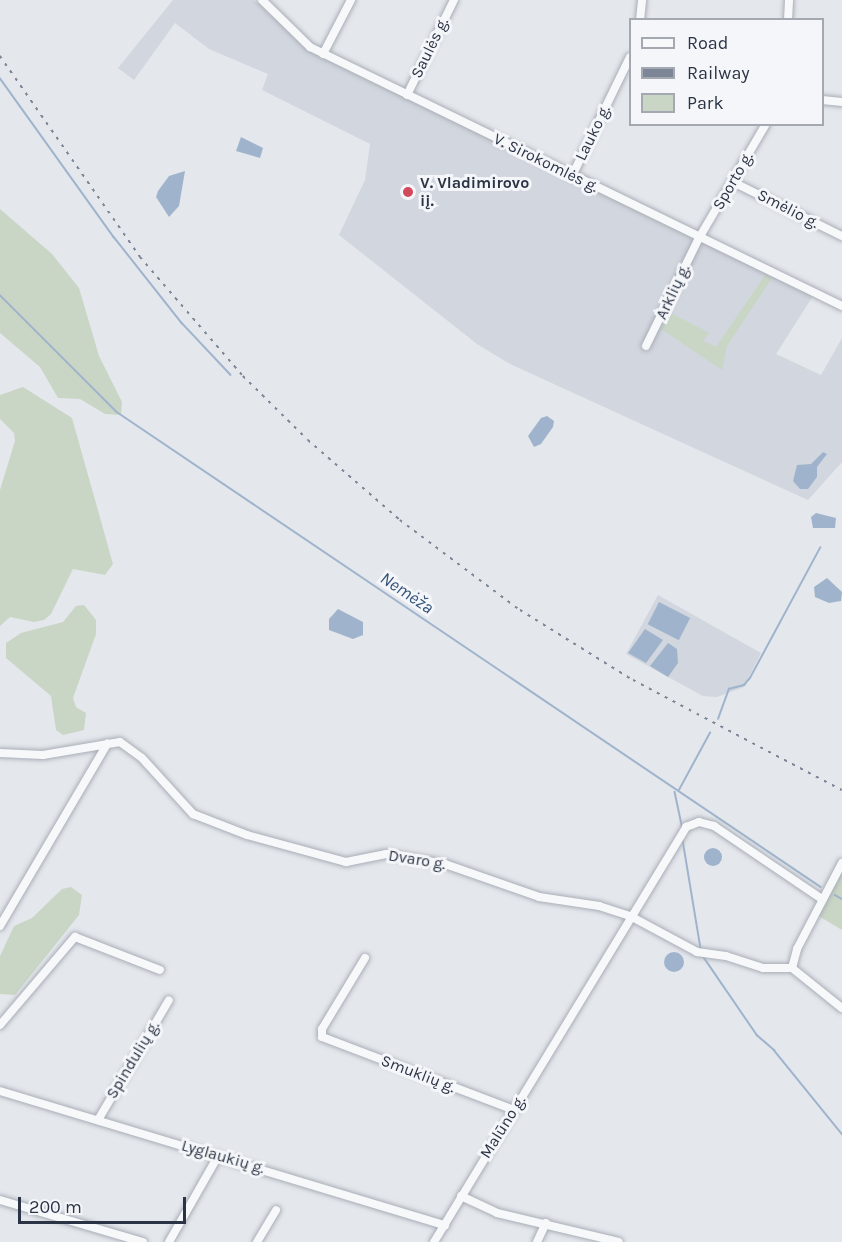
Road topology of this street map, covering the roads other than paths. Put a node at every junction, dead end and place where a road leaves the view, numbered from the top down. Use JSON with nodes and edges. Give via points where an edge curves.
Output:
{"nodes":[{"id":1,"x":262,"y":0,"type":"edge"},
{"id":2,"x":351,"y":0,"type":"edge"},
{"id":3,"x":454,"y":0,"type":"edge"},
{"id":4,"x":642,"y":0,"type":"edge"},
{"id":5,"x":789,"y":0,"type":"edge"},
{"id":6,"x":640,"y":18,"type":"edge"},
{"id":7,"x":788,"y":18,"type":"edge"},
{"id":8,"x":322,"y":54,"type":"junction"},
{"id":9,"x":629,"y":59,"type":"edge"},
{"id":10,"x":407,"y":95,"type":"junction"},
{"id":11,"x":824,"y":100,"type":"edge"},
{"id":12,"x":842,"y":102,"type":"edge"},
{"id":13,"x":765,"y":126,"type":"edge"},
{"id":14,"x":572,"y":176,"type":"junction"},
{"id":15,"x":733,"y":182,"type":"junction"},
{"id":16,"x":842,"y":236,"type":"edge"},
{"id":17,"x":699,"y":238,"type":"junction"},
{"id":18,"x":842,"y":306,"type":"edge"},
{"id":19,"x":646,"y":346,"type":"dead end"},
{"id":20,"x":108,"y":743,"type":"junction"},
{"id":21,"x":0,"y":753,"type":"edge"},
{"id":22,"x":842,"y":863,"type":"edge"},
{"id":23,"x":822,"y":899,"type":"junction"},
{"id":24,"x":632,"y":917,"type":"junction"},
{"id":25,"x":0,"y":926,"type":"edge"},
{"id":26,"x":365,"y":958,"type":"dead end"},
{"id":27,"x":792,"y":968,"type":"junction"},
{"id":28,"x":160,"y":970,"type":"dead end"},
{"id":29,"x":169,"y":1000,"type":"dead end"},
{"id":30,"x":842,"y":1008,"type":"edge"},
{"id":31,"x":0,"y":1025,"type":"edge"},
{"id":32,"x":0,"y":1091,"type":"edge"},
{"id":33,"x":514,"y":1110,"type":"junction"},
{"id":34,"x":98,"y":1120,"type":"junction"},
{"id":35,"x":218,"y":1156,"type":"junction"},
{"id":36,"x":461,"y":1196,"type":"junction"},
{"id":37,"x":0,"y":1200,"type":"edge"},
{"id":38,"x":276,"y":1210,"type":"dead end"},
{"id":39,"x":546,"y":1223,"type":"junction"},
{"id":40,"x":445,"y":1225,"type":"junction"},
{"id":41,"x":143,"y":1242,"type":"edge"},
{"id":42,"x":169,"y":1242,"type":"edge"},
{"id":43,"x":257,"y":1242,"type":"edge"},
{"id":44,"x":434,"y":1242,"type":"edge"},
{"id":45,"x":537,"y":1242,"type":"edge"},
{"id":46,"x":619,"y":1242,"type":"edge"}],
"edges":[{"from":1,"to":8,"type":"street","name":"V. Sirokomlės g.","via":[[298,38]]},
{"from":2,"to":8,"type":"street"},
{"from":3,"to":10,"type":"street","name":"Saulės g."},
{"from":4,"to":6,"type":"street"},
{"from":5,"to":7,"type":"street"},
{"from":8,"to":10,"type":"street","name":"V. Sirokomlės g."},
{"from":9,"to":14,"type":"street","name":"Lauko g."},
{"from":10,"to":14,"type":"street","name":"V. Sirokomlės g."},
{"from":11,"to":12,"type":"street"},
{"from":13,"to":15,"type":"street","name":"Sporto g."},
{"from":14,"to":17,"type":"street","name":"V. Sirokomlės g."},
{"from":15,"to":16,"type":"street","name":"Smėlio g."},
{"from":15,"to":17,"type":"street","name":"Sporto g."},
{"from":17,"to":18,"type":"street","name":"V. Sirokomlės g."},
{"from":17,"to":19,"type":"street","name":"Arklių g."},
{"from":20,"to":21,"type":"street","name":"Dvaro g.","via":[[43,754]]},
{"from":20,"to":24,"type":"street","name":"Dvaro g.","via":[[120,742],[142,758],[193,814],[247,835],[346,862],[386,854],[446,864],[539,897],[599,906]]},
{"from":20,"to":25,"type":"street"},
{"from":22,"to":23,"type":"street"},
{"from":23,"to":24,"type":"street","name":"Malūno g.","via":[[714,826],[699,822],[680,833]]},
{"from":23,"to":27,"type":"street"},
{"from":24,"to":27,"type":"street","name":"Dvaro g.","via":[[697,952],[763,968]]},
{"from":24,"to":33,"type":"street","name":"Malūno g."},
{"from":26,"to":33,"type":"street","name":"Smuklių g.","via":[[322,1029],[322,1037]]},
{"from":27,"to":30,"type":"street"},
{"from":28,"to":31,"type":"street","via":[[75,937]]},
{"from":29,"to":34,"type":"street","name":"Spindulių g."},
{"from":32,"to":34,"type":"street","name":"Lyglaukių g."},
{"from":33,"to":36,"type":"street","name":"Malūno g."},
{"from":34,"to":35,"type":"street","name":"Lyglaukių g."},
{"from":35,"to":40,"type":"street","name":"Lyglaukių g."},
{"from":35,"to":42,"type":"street"},
{"from":36,"to":39,"type":"street","via":[[497,1213]]},
{"from":36,"to":40,"type":"street","name":"Malūno g."},
{"from":37,"to":41,"type":"street"},
{"from":38,"to":43,"type":"street"},
{"from":39,"to":45,"type":"street"},
{"from":39,"to":46,"type":"street"},
{"from":40,"to":44,"type":"street","name":"Malūno g."}]}
